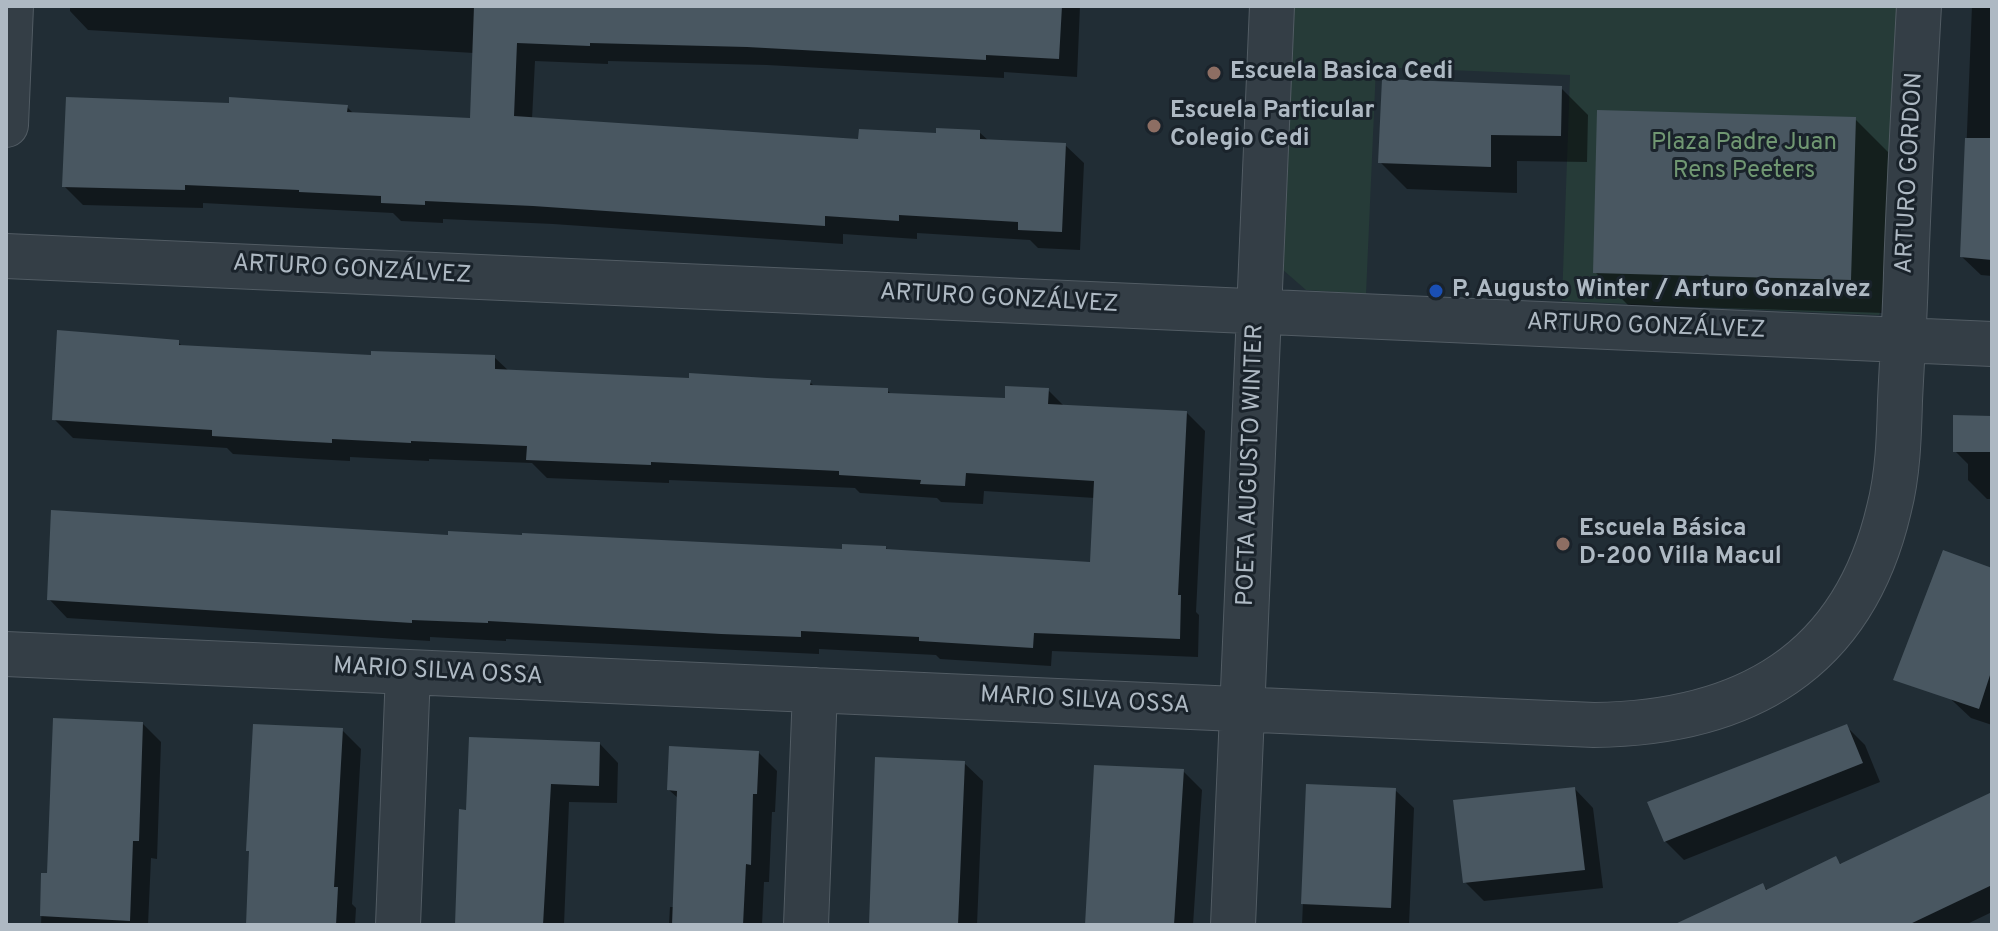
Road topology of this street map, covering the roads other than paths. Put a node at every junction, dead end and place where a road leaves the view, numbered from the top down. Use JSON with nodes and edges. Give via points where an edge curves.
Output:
{"nodes":[{"id":1,"x":11,"y":6,"type":"edge"},
{"id":2,"x":1272,"y":6,"type":"edge"},
{"id":3,"x":1919,"y":6,"type":"edge"},
{"id":4,"x":6,"y":125,"type":"edge"},
{"id":5,"x":6,"y":256,"type":"edge"},
{"id":6,"x":1259,"y":311,"type":"junction"},
{"id":7,"x":1903,"y":340,"type":"junction"},
{"id":8,"x":1992,"y":344,"type":"edge"},
{"id":9,"x":6,"y":654,"type":"edge"},
{"id":10,"x":408,"y":672,"type":"junction"},
{"id":11,"x":815,"y":690,"type":"junction"},
{"id":12,"x":1242,"y":709,"type":"junction"},
{"id":13,"x":398,"y":925,"type":"edge"},
{"id":14,"x":806,"y":925,"type":"edge"},
{"id":15,"x":1233,"y":925,"type":"edge"}],
"edges":[{"from":1,"to":4,"type":"street"},
{"from":2,"to":6,"type":"street","name":"POETA AUGUSTO WINTER"},
{"from":3,"to":7,"type":"street","name":"ARTURO GORDON"},
{"from":5,"to":6,"type":"street","name":"ARTURO GONZÁLVEZ"},
{"from":6,"to":7,"type":"street","name":"ARTURO GONZÁLVEZ"},
{"from":6,"to":12,"type":"street","name":"POETA AUGUSTO WINTER"},
{"from":7,"to":8,"type":"street","name":"ARTURO GONZÁLVEZ"},
{"from":7,"to":12,"type":"street","name":"MARIO SILVA OSSA","via":[[1896,464],[1878,550],[1844,616],[1821,645],[1775,680],[1721,706],[1638,724]]},
{"from":9,"to":10,"type":"street","name":"MARIO SILVA OSSA"},
{"from":10,"to":11,"type":"street","name":"MARIO SILVA OSSA"},
{"from":10,"to":13,"type":"street"},
{"from":11,"to":12,"type":"street","name":"MARIO SILVA OSSA"},
{"from":11,"to":14,"type":"street"},
{"from":12,"to":15,"type":"street","name":"POETA AUGUSTO WINTER"}]}
